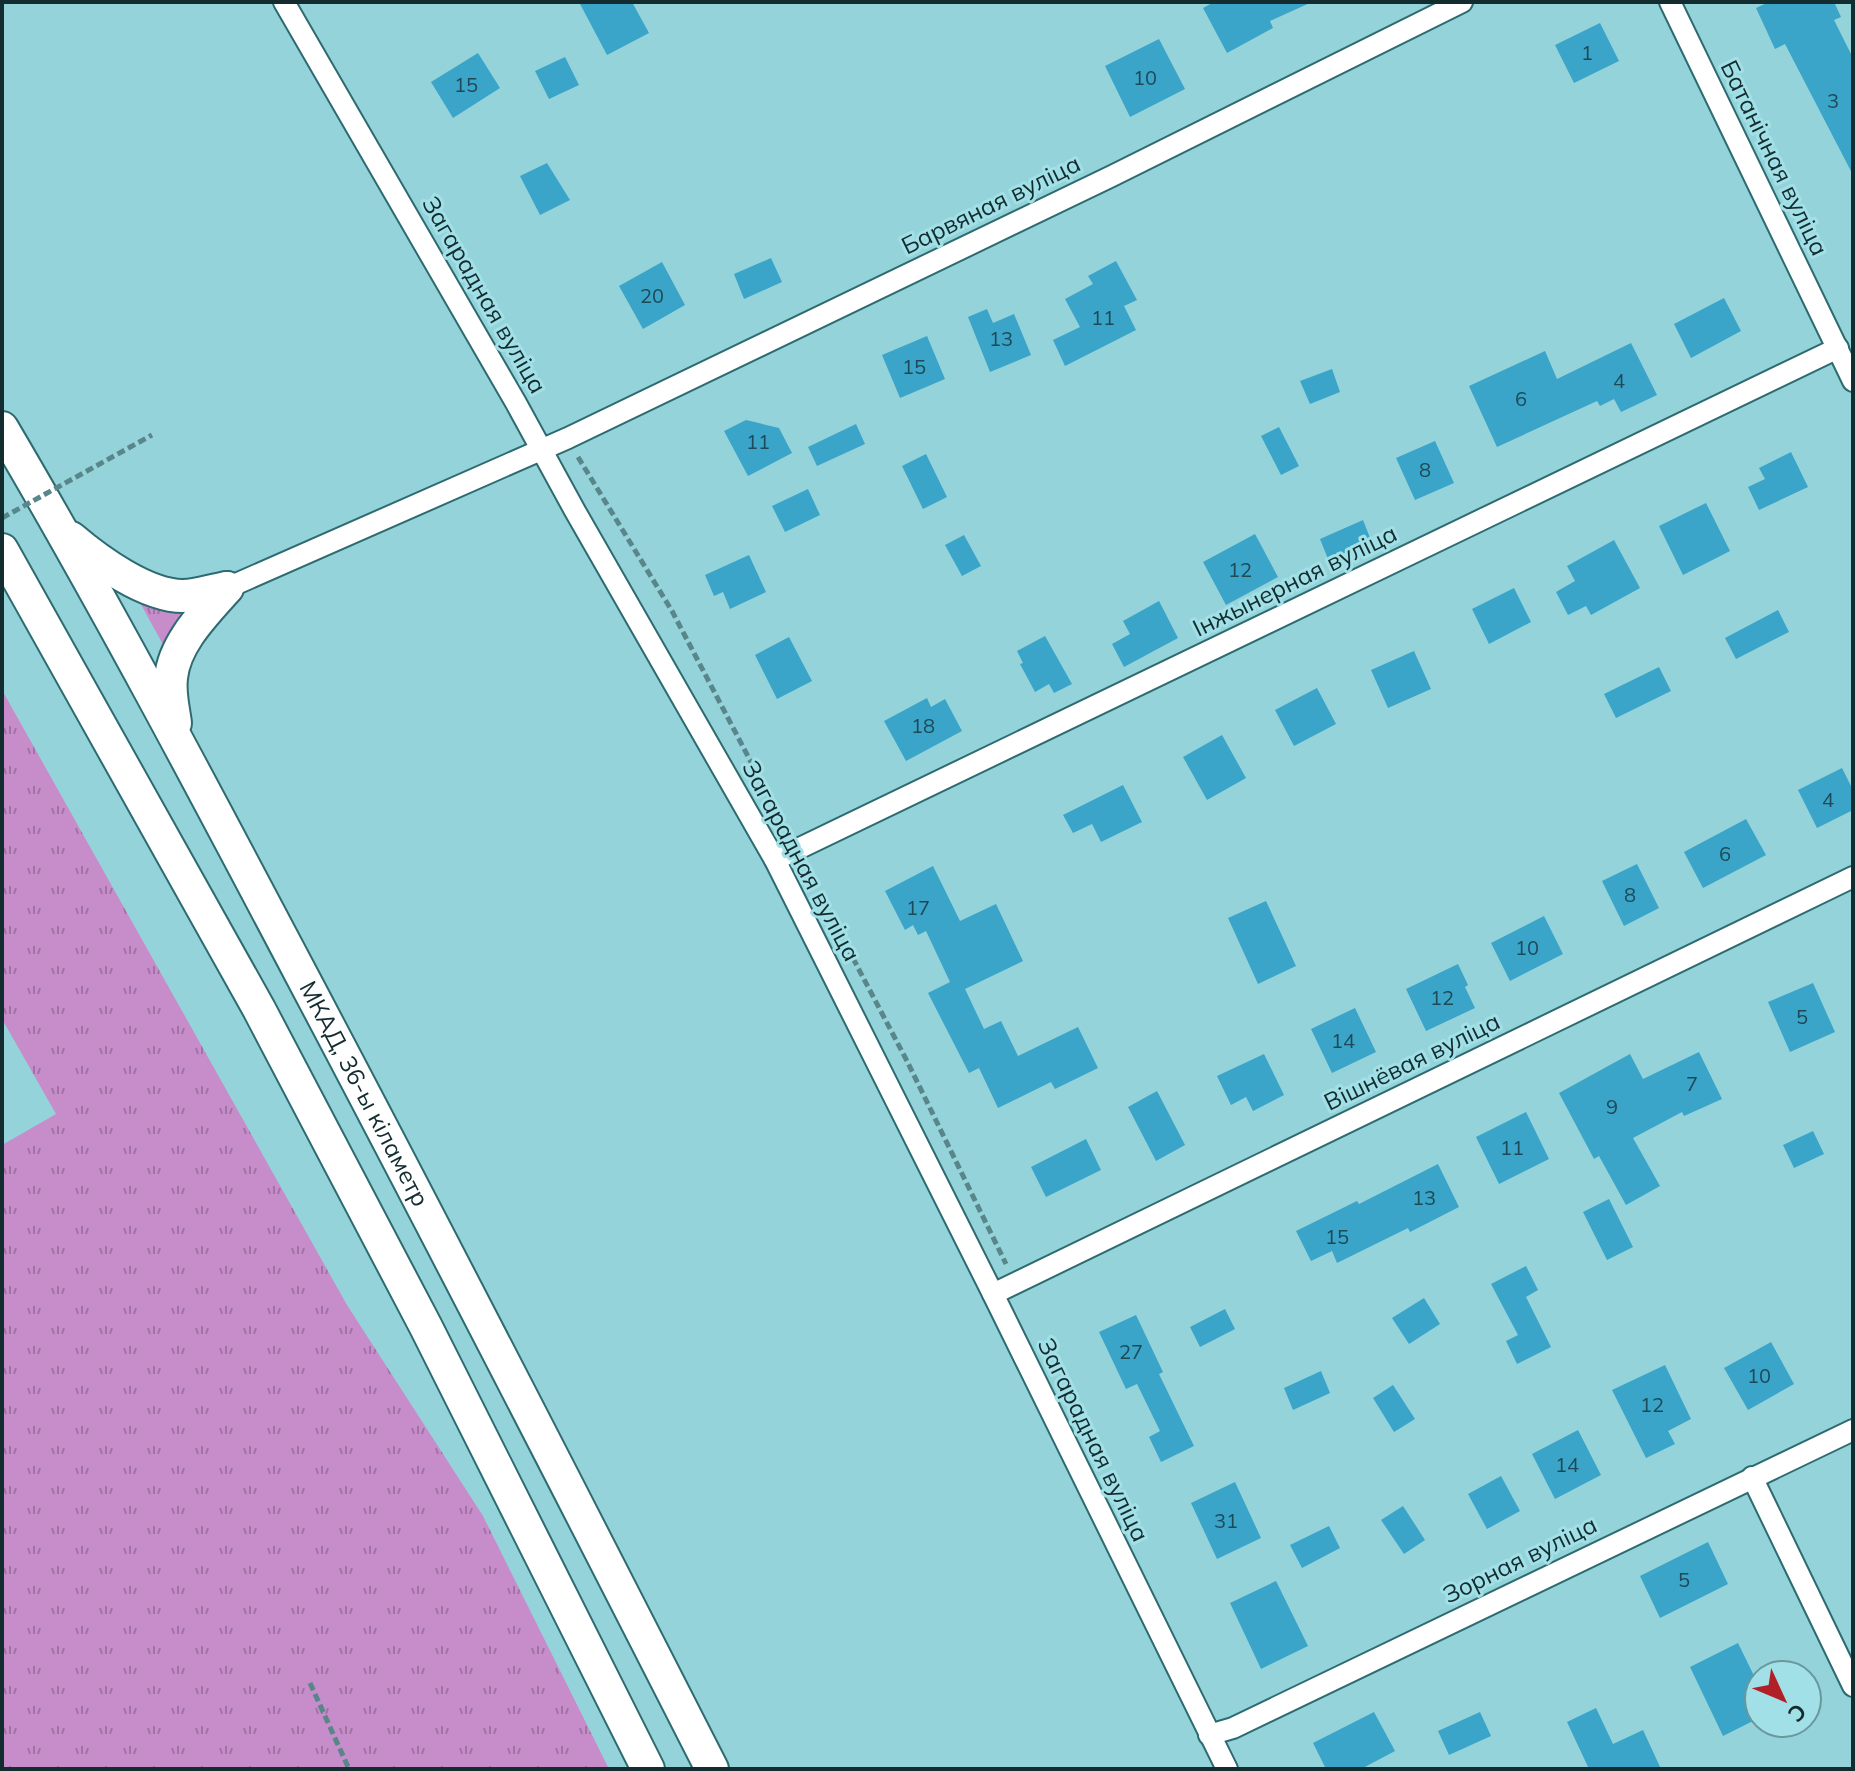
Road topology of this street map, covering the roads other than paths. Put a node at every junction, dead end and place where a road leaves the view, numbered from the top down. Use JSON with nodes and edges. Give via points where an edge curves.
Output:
{"nodes":[{"id":1,"x":284,"y":2,"type":"edge"},
{"id":2,"x":1462,"y":2,"type":"edge"},
{"id":3,"x":1670,"y":2,"type":"edge"},
{"id":4,"x":1838,"y":348,"type":"junction"},
{"id":5,"x":1853,"y":381,"type":"edge"},
{"id":6,"x":2,"y":428,"type":"edge"},
{"id":7,"x":541,"y":450,"type":"junction"},
{"id":8,"x":63,"y":532,"type":"junction"},
{"id":9,"x":2,"y":550,"type":"edge"},
{"id":10,"x":227,"y":588,"type":"junction"},
{"id":11,"x":178,"y":742,"type":"junction"},
{"id":12,"x":775,"y":860,"type":"junction"},
{"id":13,"x":1853,"y":877,"type":"edge"},
{"id":14,"x":993,"y":1294,"type":"junction"},
{"id":15,"x":1853,"y":1430,"type":"edge"},
{"id":16,"x":1752,"y":1477,"type":"junction"},
{"id":17,"x":1853,"y":1686,"type":"edge"},
{"id":18,"x":1209,"y":1735,"type":"junction"},
{"id":19,"x":648,"y":1769,"type":"edge"},
{"id":20,"x":712,"y":1769,"type":"edge"},
{"id":21,"x":1227,"y":1769,"type":"edge"}],
"edges":[{"from":1,"to":7,"type":"street","name":"Загарадная вуліца"},
{"from":2,"to":7,"type":"street","name":"Барвяная вуліца"},
{"from":3,"to":4,"type":"street","name":"Батанічная вуліца"},
{"from":4,"to":5,"type":"street","name":"Батанічная вуліца"},
{"from":4,"to":12,"type":"street","name":"Інжынерная вуліца"},
{"from":6,"to":8,"type":"highway","name":"МКАД, 36-ы кіламетр"},
{"from":7,"to":10,"type":"street","name":"Барвяная вуліца"},
{"from":7,"to":12,"type":"street","name":"Загарадная вуліца"},
{"from":8,"to":10,"type":"highway","via":[[152,590],[182,596]]},
{"from":8,"to":11,"type":"highway","name":"МКАД, 36-ы кіламетр"},
{"from":9,"to":19,"type":"highway","via":[[267,1023]]},
{"from":10,"to":11,"type":"highway","via":[[181,646],[171,677]]},
{"from":11,"to":20,"type":"highway","name":"МКАД, 36-ы кіламетр"},
{"from":12,"to":14,"type":"street","name":"Загарадная вуліца"},
{"from":13,"to":14,"type":"street","name":"Вішнёвая вуліца"},
{"from":14,"to":18,"type":"street","name":"Загарадная вуліца"},
{"from":15,"to":16,"type":"street","name":"Зорная вуліца"},
{"from":16,"to":17,"type":"street"},
{"from":16,"to":18,"type":"street","name":"Зорная вуліца"},
{"from":18,"to":21,"type":"street","name":"Загарадная вуліца"}]}
